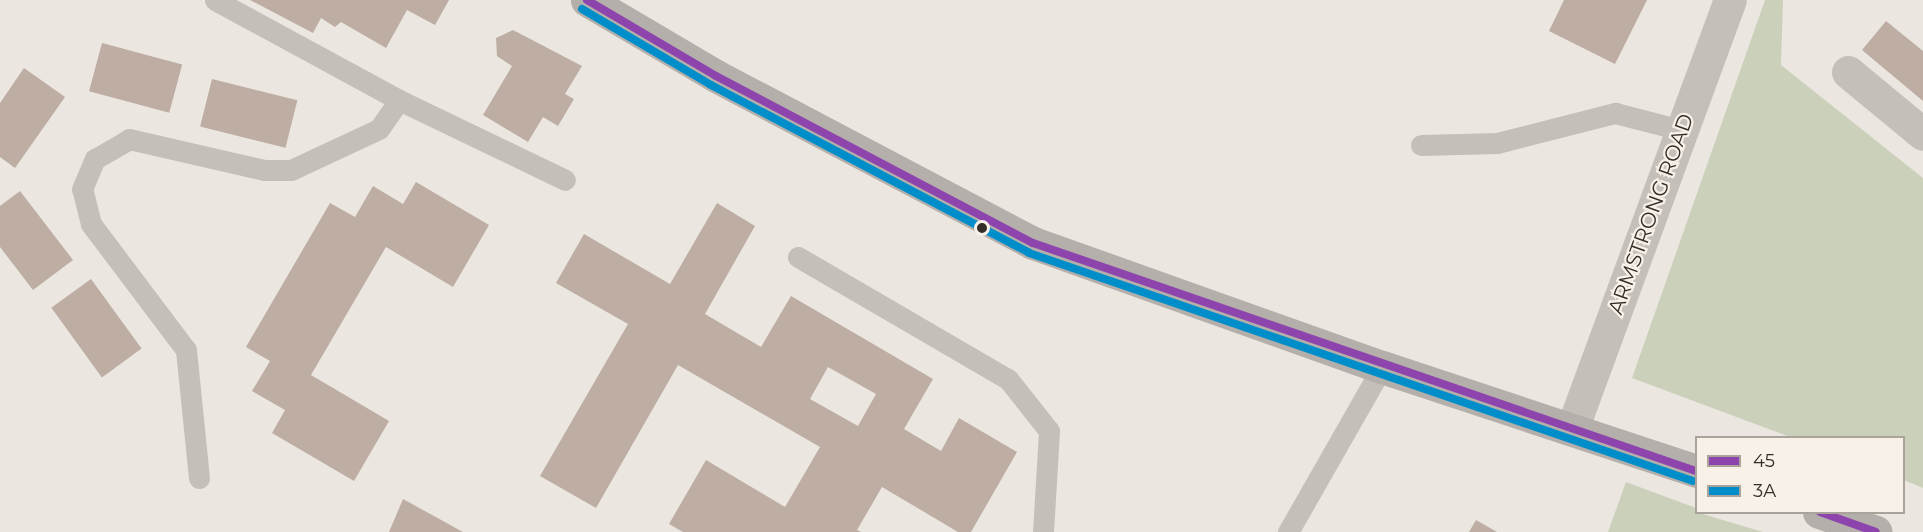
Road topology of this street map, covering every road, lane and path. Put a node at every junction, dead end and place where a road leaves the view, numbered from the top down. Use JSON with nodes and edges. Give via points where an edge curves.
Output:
{"nodes":[{"id":1,"x":215,"y":0,"type":"edge"},
{"id":2,"x":587,"y":0,"type":"edge"},
{"id":3,"x":1730,"y":0,"type":"edge"},
{"id":4,"x":1848,"y":72,"type":"dead end"},
{"id":5,"x":399,"y":100,"type":"junction"},
{"id":6,"x":1681,"y":130,"type":"junction"},
{"id":7,"x":1923,"y":134,"type":"edge"},
{"id":8,"x":1421,"y":146,"type":"dead end"},
{"id":9,"x":565,"y":180,"type":"dead end"},
{"id":10,"x":798,"y":257,"type":"dead end"},
{"id":11,"x":1382,"y":368,"type":"junction"},
{"id":12,"x":1572,"y":429,"type":"junction"},
{"id":13,"x":1695,"y":471,"type":"edge"},
{"id":14,"x":199,"y":478,"type":"dead end"},
{"id":15,"x":1822,"y":514,"type":"edge"},
{"id":16,"x":1042,"y":532,"type":"edge"},
{"id":17,"x":1288,"y":532,"type":"edge"},
{"id":18,"x":1876,"y":532,"type":"edge"}],
"edges":[{"from":1,"to":5,"type":"lane"},
{"from":2,"to":11,"type":"street","via":[[716,76],[1033,243]]},
{"from":3,"to":6,"type":"street","name":"ARMSTRONG ROAD"},
{"from":4,"to":7,"type":"street"},
{"from":5,"to":9,"type":"lane"},
{"from":5,"to":14,"type":"lane","via":[[379,129],[291,170],[264,170],[129,139],[95,159],[82,189],[91,224],[186,350]]},
{"from":6,"to":8,"type":"lane","via":[[1615,113],[1497,143]]},
{"from":6,"to":12,"type":"street","name":"ARMSTRONG ROAD"},
{"from":10,"to":16,"type":"lane","via":[[1008,379],[1049,431]]},
{"from":11,"to":12,"type":"street"},
{"from":11,"to":17,"type":"lane"},
{"from":12,"to":13,"type":"street"},
{"from":15,"to":18,"type":"street"}]}
